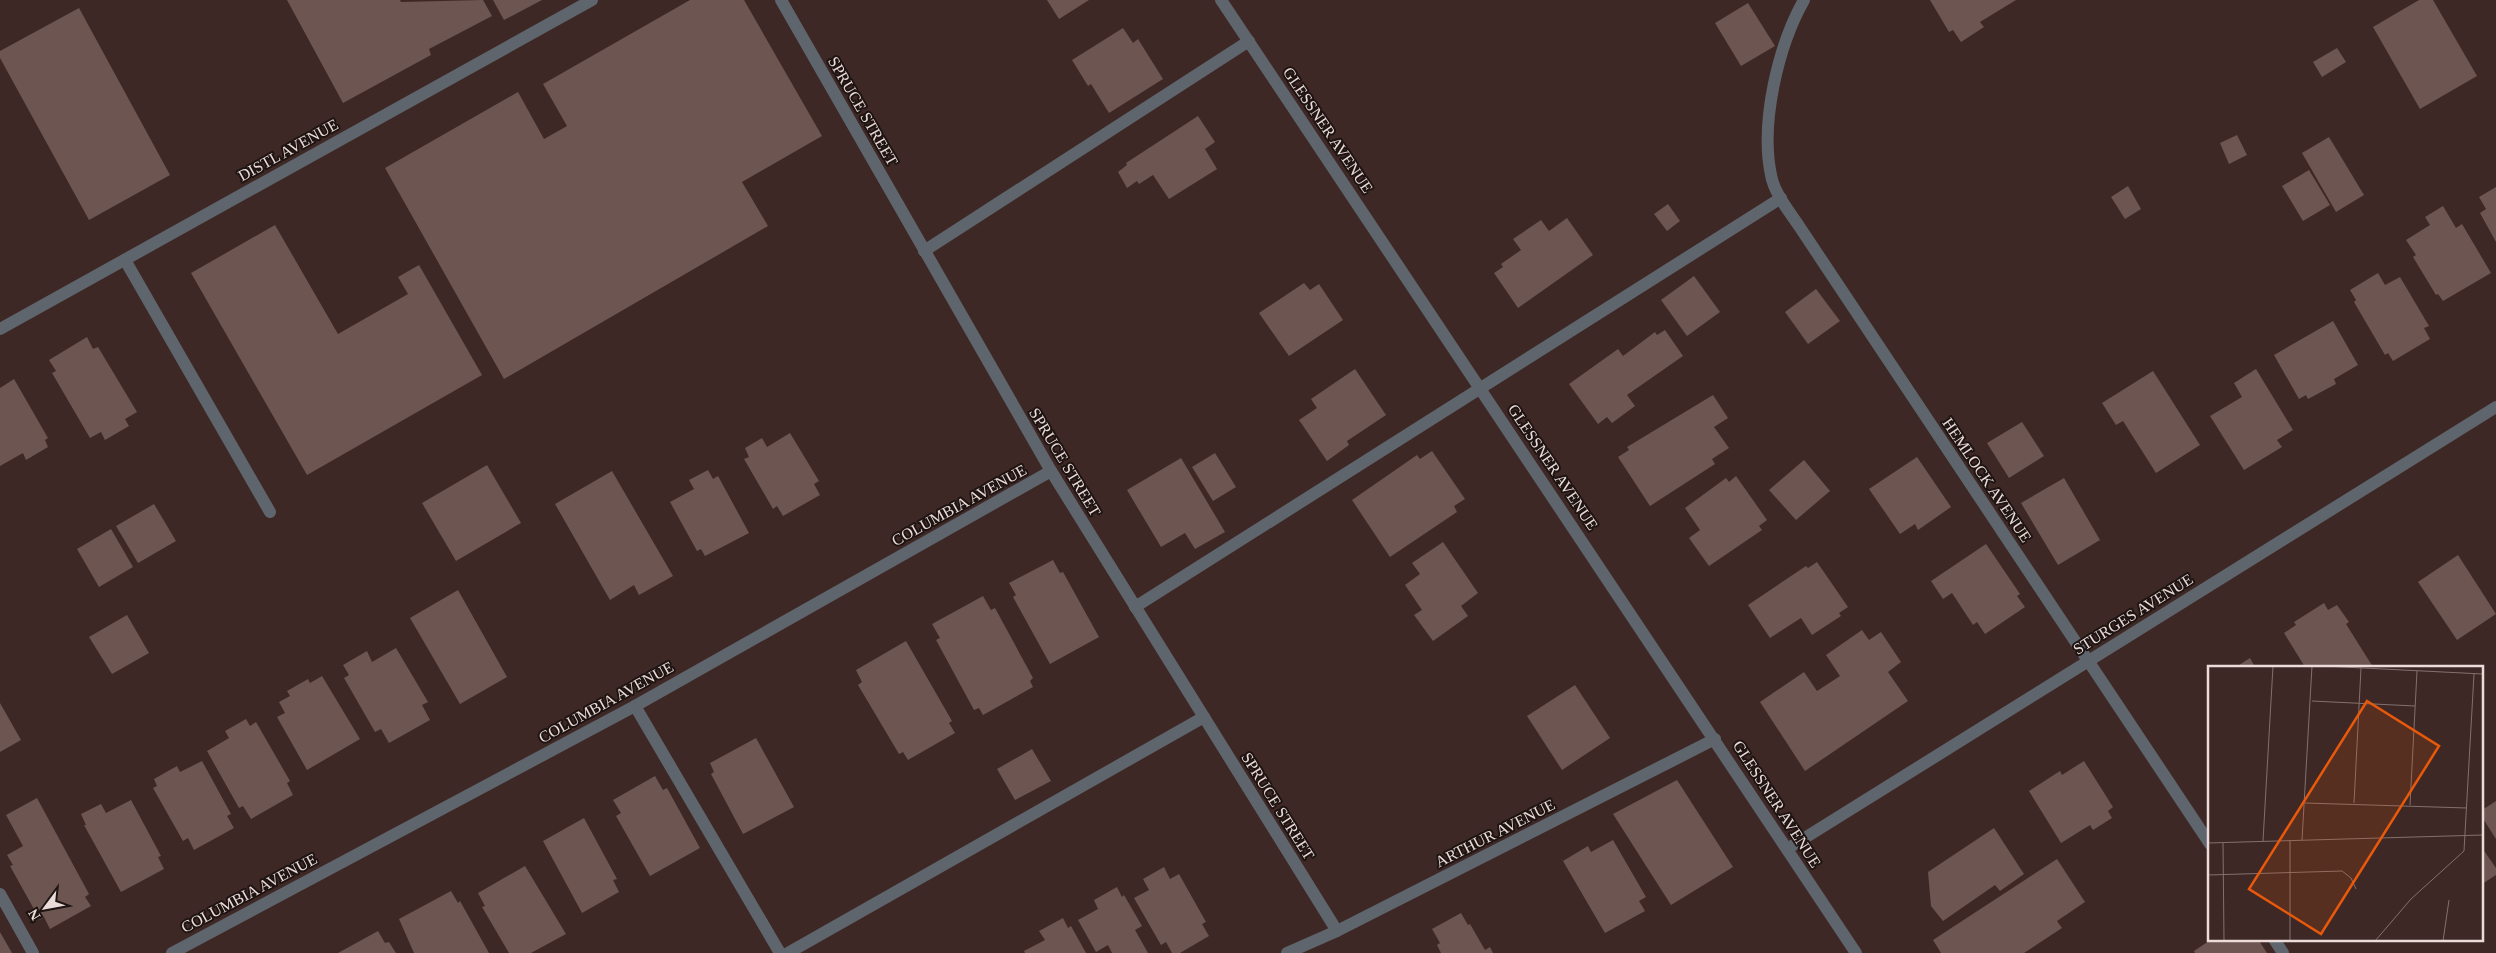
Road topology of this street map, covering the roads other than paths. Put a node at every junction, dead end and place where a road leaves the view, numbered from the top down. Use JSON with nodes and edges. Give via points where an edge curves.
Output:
{"nodes":[{"id":1,"x":592,"y":0,"type":"edge"},
{"id":2,"x":781,"y":0,"type":"edge"},
{"id":3,"x":1222,"y":0,"type":"edge"},
{"id":4,"x":1804,"y":0,"type":"edge"},
{"id":5,"x":1249,"y":41,"type":"junction"},
{"id":6,"x":1781,"y":198,"type":"junction"},
{"id":7,"x":924,"y":251,"type":"junction"},
{"id":8,"x":124,"y":260,"type":"junction"},
{"id":9,"x":0,"y":329,"type":"edge"},
{"id":10,"x":1480,"y":388,"type":"junction"},
{"id":11,"x":2496,"y":406,"type":"edge"},
{"id":12,"x":1051,"y":471,"type":"junction"},
{"id":13,"x":270,"y":512,"type":"dead end"},
{"id":14,"x":1134,"y":606,"type":"junction"},
{"id":15,"x":2087,"y":662,"type":"junction"},
{"id":16,"x":635,"y":706,"type":"junction"},
{"id":17,"x":1204,"y":717,"type":"junction"},
{"id":18,"x":1715,"y":739,"type":"junction"},
{"id":19,"x":2208,"y":841,"type":"edge"},
{"id":20,"x":1787,"y":849,"type":"junction"},
{"id":21,"x":0,"y":894,"type":"edge"},
{"id":22,"x":1337,"y":931,"type":"junction"},
{"id":23,"x":2275,"y":940,"type":"edge"},
{"id":24,"x":1292,"y":952,"type":"edge"},
{"id":25,"x":33,"y":953,"type":"edge"},
{"id":26,"x":172,"y":953,"type":"edge"},
{"id":27,"x":780,"y":953,"type":"edge"},
{"id":28,"x":788,"y":953,"type":"edge"},
{"id":29,"x":1856,"y":953,"type":"edge"},
{"id":30,"x":2283,"y":953,"type":"edge"}],
"edges":[{"from":1,"to":8,"type":"street","name":"DISTL AVENUE"},
{"from":2,"to":7,"type":"street","name":"SPRUCE STREET"},
{"from":3,"to":5,"type":"street","name":"GLESSNER AVENUE"},
{"from":4,"to":6,"type":"street","name":"HEMLOCK AVENUE","via":[[1784,46],[1774,82],[1768,150],[1771,177]]},
{"from":5,"to":7,"type":"street"},
{"from":5,"to":10,"type":"street","name":"GLESSNER AVENUE"},
{"from":6,"to":10,"type":"street"},
{"from":6,"to":15,"type":"street","name":"HEMLOCK AVENUE"},
{"from":7,"to":12,"type":"street","name":"SPRUCE STREET"},
{"from":8,"to":9,"type":"street","name":"DISTL AVENUE"},
{"from":8,"to":13,"type":"street"},
{"from":10,"to":14,"type":"street"},
{"from":10,"to":18,"type":"street","name":"GLESSNER AVENUE"},
{"from":11,"to":15,"type":"street","name":"STURGES AVENUE"},
{"from":12,"to":14,"type":"street","name":"SPRUCE STREET"},
{"from":12,"to":16,"type":"street","name":"COLUMBIA AVENUE"},
{"from":14,"to":17,"type":"street","name":"SPRUCE STREET"},
{"from":15,"to":19,"type":"street","name":"HEMLOCK AVENUE"},
{"from":15,"to":20,"type":"street","name":"STURGES AVENUE"},
{"from":16,"to":26,"type":"street","name":"COLUMBIA AVENUE"},
{"from":16,"to":27,"type":"street"},
{"from":17,"to":22,"type":"street","name":"SPRUCE STREET"},
{"from":17,"to":28,"type":"street"},
{"from":18,"to":20,"type":"street","name":"GLESSNER AVENUE"},
{"from":18,"to":22,"type":"street","name":"ARTHUR AVENUE"},
{"from":20,"to":29,"type":"street","name":"GLESSNER AVENUE"},
{"from":21,"to":25,"type":"street"},
{"from":22,"to":24,"type":"street","name":"ARTHUR AVENUE"},
{"from":23,"to":30,"type":"street"}]}
